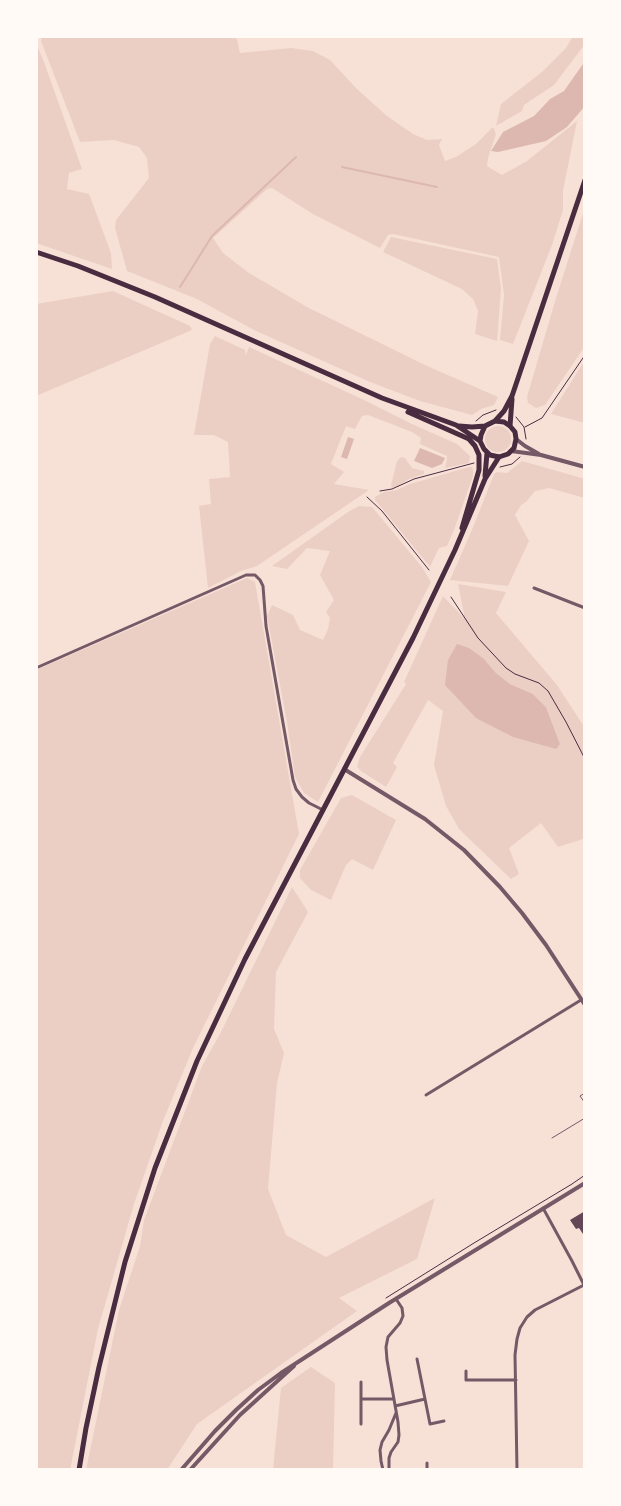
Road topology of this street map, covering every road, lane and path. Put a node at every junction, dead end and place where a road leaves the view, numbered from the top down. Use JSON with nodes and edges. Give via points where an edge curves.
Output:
{"nodes":[{"id":1,"x":585,"y":180,"type":"edge"},
{"id":2,"x":36,"y":252,"type":"edge"},
{"id":3,"x":585,"y":355,"type":"edge"},
{"id":4,"x":512,"y":396,"type":"junction"},
{"id":5,"x":382,"y":398,"type":"junction"},
{"id":6,"x":496,"y":421,"type":"junction"},
{"id":7,"x":456,"y":425,"type":"junction"},
{"id":8,"x":485,"y":426,"type":"junction"},
{"id":9,"x":510,"y":426,"type":"junction"},
{"id":10,"x":524,"y":427,"type":"dead end"},
{"id":11,"x":516,"y":439,"type":"junction"},
{"id":12,"x":480,"y":440,"type":"junction"},
{"id":13,"x":511,"y":451,"type":"junction"},
{"id":14,"x":487,"y":453,"type":"junction"},
{"id":15,"x":541,"y":455,"type":"junction"},
{"id":16,"x":499,"y":457,"type":"junction"},
{"id":17,"x":475,"y":463,"type":"dead end"},
{"id":18,"x":585,"y":467,"type":"edge"},
{"id":19,"x":485,"y":479,"type":"junction"},
{"id":20,"x":380,"y":491,"type":"dead end"},
{"id":21,"x":367,"y":497,"type":"dead end"},
{"id":22,"x":455,"y":550,"type":"junction"},
{"id":23,"x":429,"y":570,"type":"dead end"},
{"id":24,"x":534,"y":588,"type":"dead end"},
{"id":25,"x":451,"y":597,"type":"dead end"},
{"id":26,"x":585,"y":608,"type":"edge"},
{"id":27,"x":36,"y":668,"type":"edge"},
{"id":28,"x":585,"y":759,"type":"edge"},
{"id":29,"x":344,"y":769,"type":"junction"},
{"id":30,"x":323,"y":810,"type":"junction"},
{"id":31,"x":581,"y":1000,"type":"junction"},
{"id":32,"x":585,"y":1006,"type":"edge"},
{"id":33,"x":585,"y":1093,"type":"edge"},
{"id":34,"x":426,"y":1095,"type":"dead end"},
{"id":35,"x":585,"y":1103,"type":"edge"},
{"id":36,"x":585,"y":1118,"type":"edge"},
{"id":37,"x":552,"y":1138,"type":"dead end"},
{"id":38,"x":585,"y":1175,"type":"edge"},
{"id":39,"x":585,"y":1184,"type":"edge"},
{"id":40,"x":543,"y":1208,"type":"junction"},
{"id":41,"x":585,"y":1276,"type":"edge"},
{"id":42,"x":581,"y":1279,"type":"junction"},
{"id":43,"x":584,"y":1286,"type":"edge"},
{"id":44,"x":396,"y":1299,"type":"junction"},
{"id":45,"x":389,"y":1303,"type":"junction"},
{"id":46,"x":306,"y":1356,"type":"junction"},
{"id":47,"x":417,"y":1359,"type":"dead end"},
{"id":48,"x":466,"y":1372,"type":"dead end"},
{"id":49,"x":516,"y":1380,"type":"junction"},
{"id":50,"x":361,"y":1382,"type":"dead end"},
{"id":51,"x":361,"y":1399,"type":"junction"},
{"id":52,"x":394,"y":1399,"type":"junction"},
{"id":53,"x":426,"y":1400,"type":"junction"},
{"id":54,"x":395,"y":1406,"type":"junction"},
{"id":55,"x":396,"y":1412,"type":"junction"},
{"id":56,"x":444,"y":1421,"type":"dead end"},
{"id":57,"x":360,"y":1424,"type":"dead end"},
{"id":58,"x":427,"y":1464,"type":"dead end"},
{"id":59,"x":79,"y":1470,"type":"edge"},
{"id":60,"x":181,"y":1470,"type":"edge"},
{"id":61,"x":190,"y":1470,"type":"edge"},
{"id":62,"x":383,"y":1470,"type":"edge"},
{"id":63,"x":390,"y":1470,"type":"edge"},
{"id":64,"x":427,"y":1470,"type":"edge"},
{"id":65,"x":517,"y":1470,"type":"edge"}],
"edges":[{"from":1,"to":4,"type":"main road"},
{"from":2,"to":5,"type":"main road","via":[[156,297]]},
{"from":3,"to":10,"type":"path","via":[[542,418]]},
{"from":4,"to":6,"type":"main road"},
{"from":4,"to":9,"type":"main road"},
{"from":5,"to":7,"type":"main road"},
{"from":5,"to":22,"type":"main road","via":[[469,439],[475,446],[479,470]]},
{"from":6,"to":8,"type":"main road"},
{"from":6,"to":9,"type":"main road"},
{"from":7,"to":8,"type":"main road"},
{"from":7,"to":12,"type":"main road"},
{"from":8,"to":12,"type":"main road"},
{"from":9,"to":11,"type":"main road"},
{"from":11,"to":13,"type":"main road"},
{"from":11,"to":15,"type":"street"},
{"from":12,"to":14,"type":"main road"},
{"from":13,"to":15,"type":"street"},
{"from":13,"to":16,"type":"main road"},
{"from":14,"to":16,"type":"main road"},
{"from":14,"to":19,"type":"main road"},
{"from":15,"to":18,"type":"street"},
{"from":16,"to":19,"type":"main road"},
{"from":17,"to":20,"type":"path"},
{"from":19,"to":22,"type":"main road"},
{"from":21,"to":23,"type":"path"},
{"from":22,"to":29,"type":"main road","via":[[414,638]]},
{"from":24,"to":26,"type":"street"},
{"from":25,"to":28,"type":"path","via":[[478,638],[506,668],[548,691]]},
{"from":27,"to":30,"type":"street","via":[[246,575],[255,575],[262,586],[293,780],[302,797]]},
{"from":29,"to":30,"type":"main road"},
{"from":29,"to":31,"type":"street","via":[[425,819],[464,850],[522,913]]},
{"from":30,"to":59,"type":"main road","via":[[222,1006],[155,1168],[111,1314]]},
{"from":31,"to":32,"type":"street"},
{"from":31,"to":34,"type":"street"},
{"from":33,"to":35,"type":"lane","via":[[580,1096]]},
{"from":36,"to":37,"type":"lane"},
{"from":38,"to":45,"type":"path","via":[[386,1298]]},
{"from":39,"to":40,"type":"street"},
{"from":40,"to":42,"type":"street"},
{"from":40,"to":44,"type":"street"},
{"from":41,"to":42,"type":"street"},
{"from":42,"to":43,"type":"street"},
{"from":43,"to":49,"type":"street","via":[[527,1317],[517,1339]]},
{"from":44,"to":45,"type":"street"},
{"from":44,"to":52,"type":"street","via":[[403,1316],[388,1338],[386,1347]]},
{"from":45,"to":46,"type":"street"},
{"from":46,"to":60,"type":"street","via":[[236,1410]]},
{"from":46,"to":61,"type":"street","via":[[240,1414]]},
{"from":47,"to":53,"type":"street"},
{"from":48,"to":49,"type":"street","via":[[466,1380]]},
{"from":49,"to":65,"type":"street"},
{"from":50,"to":51,"type":"street"},
{"from":51,"to":52,"type":"street"},
{"from":51,"to":57,"type":"street"},
{"from":52,"to":54,"type":"street"},
{"from":53,"to":54,"type":"street"},
{"from":53,"to":56,"type":"street","via":[[430,1424]]},
{"from":54,"to":55,"type":"street"},
{"from":55,"to":62,"type":"street","via":[[380,1450]]},
{"from":55,"to":63,"type":"street","via":[[399,1435],[389,1458]]},
{"from":58,"to":64,"type":"street"}]}
